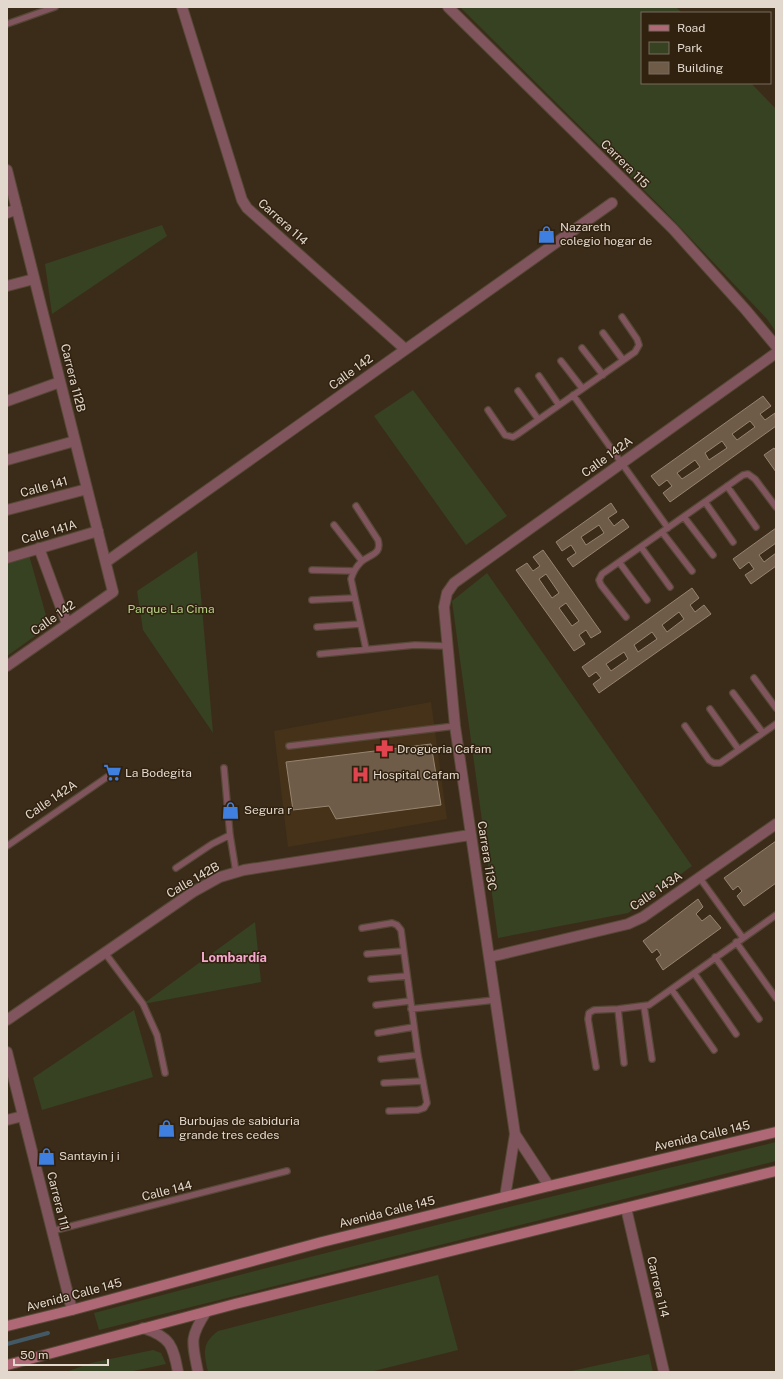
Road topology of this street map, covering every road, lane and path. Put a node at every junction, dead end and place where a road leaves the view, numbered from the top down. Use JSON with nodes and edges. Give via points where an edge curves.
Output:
{"nodes":[{"id":1,"x":55,"y":7,"type":"edge"},
{"id":2,"x":182,"y":7,"type":"edge"},
{"id":3,"x":448,"y":7,"type":"edge"},
{"id":4,"x":7,"y":24,"type":"edge"},
{"id":5,"x":7,"y":170,"type":"edge"},
{"id":6,"x":612,"y":203,"type":"dead end"},
{"id":7,"x":12,"y":211,"type":"edge"},
{"id":8,"x":34,"y":279,"type":"junction"},
{"id":9,"x":7,"y":286,"type":"edge"},
{"id":10,"x":622,"y":318,"type":"dead end"},
{"id":11,"x":603,"y":334,"type":"dead end"},
{"id":12,"x":776,"y":346,"type":"edge"},
{"id":13,"x":582,"y":348,"type":"dead end"},
{"id":14,"x":405,"y":349,"type":"junction"},
{"id":15,"x":776,"y":353,"type":"edge"},
{"id":16,"x":623,"y":360,"type":"junction"},
{"id":17,"x":561,"y":361,"type":"dead end"},
{"id":18,"x":603,"y":375,"type":"junction"},
{"id":19,"x":539,"y":376,"type":"dead end"},
{"id":20,"x":60,"y":382,"type":"junction"},
{"id":21,"x":582,"y":388,"type":"junction"},
{"id":22,"x":518,"y":391,"type":"dead end"},
{"id":23,"x":573,"y":395,"type":"junction"},
{"id":24,"x":7,"y":401,"type":"edge"},
{"id":25,"x":559,"y":405,"type":"junction"},
{"id":26,"x":488,"y":410,"type":"dead end"},
{"id":27,"x":538,"y":419,"type":"junction"},
{"id":28,"x":75,"y":441,"type":"junction"},
{"id":29,"x":7,"y":460,"type":"edge"},
{"id":30,"x":621,"y":463,"type":"junction"},
{"id":31,"x":727,"y":486,"type":"junction"},
{"id":32,"x":88,"y":489,"type":"junction"},
{"id":33,"x":705,"y":502,"type":"junction"},
{"id":34,"x":356,"y":506,"type":"dead end"},
{"id":35,"x":776,"y":508,"type":"edge"},
{"id":36,"x":7,"y":510,"type":"edge"},
{"id":37,"x":684,"y":517,"type":"junction"},
{"id":38,"x":334,"y":525,"type":"dead end"},
{"id":39,"x":756,"y":527,"type":"dead end"},
{"id":40,"x":668,"y":528,"type":"junction"},
{"id":41,"x":98,"y":532,"type":"junction"},
{"id":42,"x":662,"y":532,"type":"junction"},
{"id":43,"x":733,"y":542,"type":"dead end"},
{"id":44,"x":641,"y":547,"type":"junction"},
{"id":45,"x":39,"y":548,"type":"junction"},
{"id":46,"x":713,"y":556,"type":"dead end"},
{"id":47,"x":7,"y":558,"type":"edge"},
{"id":48,"x":362,"y":561,"type":"junction"},
{"id":49,"x":106,"y":562,"type":"junction"},
{"id":50,"x":619,"y":562,"type":"junction"},
{"id":51,"x":312,"y":570,"type":"dead end"},
{"id":52,"x":354,"y":571,"type":"junction"},
{"id":53,"x":692,"y":572,"type":"dead end"},
{"id":54,"x":454,"y":583,"type":"joint"},
{"id":55,"x":670,"y":587,"type":"dead end"},
{"id":56,"x":114,"y":592,"type":"joint"},
{"id":57,"x":355,"y":598,"type":"junction"},
{"id":58,"x":312,"y":600,"type":"dead end"},
{"id":59,"x":647,"y":600,"type":"dead end"},
{"id":60,"x":626,"y":617,"type":"dead end"},
{"id":61,"x":66,"y":624,"type":"junction"},
{"id":62,"x":360,"y":624,"type":"junction"},
{"id":63,"x":317,"y":627,"type":"dead end"},
{"id":64,"x":447,"y":646,"type":"junction"},
{"id":65,"x":366,"y":649,"type":"junction"},
{"id":66,"x":320,"y":654,"type":"dead end"},
{"id":67,"x":7,"y":666,"type":"edge"},
{"id":68,"x":754,"y":678,"type":"dead end"},
{"id":69,"x":733,"y":693,"type":"dead end"},
{"id":70,"x":776,"y":708,"type":"edge"},
{"id":71,"x":710,"y":709,"type":"dead end"},
{"id":72,"x":776,"y":724,"type":"edge"},
{"id":73,"x":454,"y":726,"type":"junction"},
{"id":74,"x":685,"y":726,"type":"dead end"},
{"id":75,"x":763,"y":733,"type":"junction"},
{"id":76,"x":289,"y":746,"type":"dead end"},
{"id":77,"x":739,"y":750,"type":"junction"},
{"id":78,"x":224,"y":768,"type":"dead end"},
{"id":79,"x":110,"y":775,"type":"dead end"},
{"id":80,"x":776,"y":824,"type":"edge"},
{"id":81,"x":230,"y":835,"type":"junction"},
{"id":82,"x":470,"y":835,"type":"junction"},
{"id":83,"x":7,"y":846,"type":"edge"},
{"id":84,"x":176,"y":868,"type":"dead end"},
{"id":85,"x":236,"y":872,"type":"junction"},
{"id":86,"x":699,"y":877,"type":"junction"},
{"id":87,"x":776,"y":915,"type":"edge"},
{"id":88,"x":362,"y":928,"type":"dead end"},
{"id":89,"x":743,"y":938,"type":"junction"},
{"id":90,"x":736,"y":942,"type":"junction"},
{"id":91,"x":403,"y":951,"type":"junction"},
{"id":92,"x":105,"y":953,"type":"junction"},
{"id":93,"x":367,"y":954,"type":"dead end"},
{"id":94,"x":490,"y":957,"type":"junction"},
{"id":95,"x":715,"y":957,"type":"junction"},
{"id":96,"x":694,"y":974,"type":"junction"},
{"id":97,"x":407,"y":976,"type":"junction"},
{"id":98,"x":371,"y":979,"type":"dead end"},
{"id":99,"x":672,"y":990,"type":"junction"},
{"id":100,"x":776,"y":998,"type":"edge"},
{"id":101,"x":495,"y":1000,"type":"junction"},
{"id":102,"x":410,"y":1001,"type":"junction"},
{"id":103,"x":376,"y":1005,"type":"dead end"},
{"id":104,"x":644,"y":1006,"type":"junction"},
{"id":105,"x":411,"y":1009,"type":"junction"},
{"id":106,"x":618,"y":1009,"type":"junction"},
{"id":107,"x":759,"y":1019,"type":"dead end"},
{"id":108,"x":7,"y":1020,"type":"edge"},
{"id":109,"x":414,"y":1028,"type":"junction"},
{"id":110,"x":378,"y":1033,"type":"dead end"},
{"id":111,"x":736,"y":1034,"type":"dead end"},
{"id":112,"x":714,"y":1050,"type":"dead end"},
{"id":113,"x":7,"y":1052,"type":"edge"},
{"id":114,"x":418,"y":1055,"type":"junction"},
{"id":115,"x":381,"y":1059,"type":"dead end"},
{"id":116,"x":652,"y":1059,"type":"dead end"},
{"id":117,"x":624,"y":1063,"type":"dead end"},
{"id":118,"x":596,"y":1067,"type":"dead end"},
{"id":119,"x":165,"y":1073,"type":"dead end"},
{"id":120,"x":423,"y":1081,"type":"junction"},
{"id":121,"x":384,"y":1083,"type":"dead end"},
{"id":122,"x":389,"y":1111,"type":"dead end"},
{"id":123,"x":23,"y":1116,"type":"junction"},
{"id":124,"x":7,"y":1120,"type":"edge"},
{"id":125,"x":776,"y":1132,"type":"edge"},
{"id":126,"x":515,"y":1134,"type":"junction"},
{"id":127,"x":287,"y":1171,"type":"dead end"},
{"id":128,"x":776,"y":1171,"type":"edge"},
{"id":129,"x":549,"y":1186,"type":"junction"},
{"id":130,"x":504,"y":1197,"type":"junction"},
{"id":131,"x":626,"y":1208,"type":"junction"},
{"id":132,"x":52,"y":1231,"type":"junction"},
{"id":133,"x":72,"y":1310,"type":"junction"},
{"id":134,"x":206,"y":1312,"type":"junction"},
{"id":135,"x":7,"y":1326,"type":"edge"},
{"id":136,"x":143,"y":1328,"type":"junction"},
{"id":137,"x":7,"y":1365,"type":"edge"},
{"id":138,"x":178,"y":1372,"type":"edge"},
{"id":139,"x":198,"y":1372,"type":"edge"},
{"id":140,"x":664,"y":1372,"type":"edge"}],
"edges":[{"from":1,"to":4,"type":"lane"},
{"from":2,"to":14,"type":"street","name":"Carrera 114","via":[[242,200],[247,208]]},
{"from":3,"to":12,"type":"street","name":"Carrera 115","via":[[672,229]]},
{"from":5,"to":7,"type":"street","name":"Carrera 112B"},
{"from":6,"to":14,"type":"street","name":"Calle 142"},
{"from":7,"to":8,"type":"street","name":"Carrera 112B"},
{"from":8,"to":9,"type":"street"},
{"from":8,"to":20,"type":"street","name":"Carrera 112B"},
{"from":10,"to":16,"type":"lane","via":[[637,338],[639,345],[636,352]]},
{"from":11,"to":16,"type":"lane"},
{"from":13,"to":18,"type":"lane"},
{"from":14,"to":49,"type":"street","name":"Calle 142"},
{"from":15,"to":30,"type":"street","name":"Calle 142A"},
{"from":16,"to":18,"type":"lane"},
{"from":17,"to":21,"type":"lane"},
{"from":18,"to":21,"type":"lane"},
{"from":19,"to":25,"type":"lane"},
{"from":20,"to":24,"type":"street"},
{"from":20,"to":28,"type":"street","name":"Carrera 112B"},
{"from":21,"to":23,"type":"lane"},
{"from":22,"to":27,"type":"lane"},
{"from":23,"to":25,"type":"lane"},
{"from":23,"to":30,"type":"lane"},
{"from":25,"to":27,"type":"lane"},
{"from":26,"to":27,"type":"lane","via":[[505,435],[513,437]]},
{"from":28,"to":29,"type":"street"},
{"from":28,"to":32,"type":"street","name":"Carrera 112B"},
{"from":30,"to":40,"type":"lane"},
{"from":30,"to":54,"type":"street","name":"Calle 142A"},
{"from":31,"to":33,"type":"lane"},
{"from":31,"to":35,"type":"lane","via":[[748,474],[755,478]]},
{"from":31,"to":39,"type":"lane"},
{"from":32,"to":36,"type":"street","name":"Calle 141"},
{"from":32,"to":41,"type":"street","name":"Carrera 112B"},
{"from":33,"to":37,"type":"lane"},
{"from":33,"to":43,"type":"lane"},
{"from":34,"to":48,"type":"lane","via":[[380,546],[378,551]]},
{"from":37,"to":40,"type":"lane"},
{"from":37,"to":46,"type":"lane"},
{"from":38,"to":48,"type":"lane"},
{"from":40,"to":42,"type":"lane"},
{"from":41,"to":45,"type":"street","name":"Calle 141A"},
{"from":41,"to":49,"type":"street","name":"Carrera 112B"},
{"from":42,"to":44,"type":"lane"},
{"from":42,"to":53,"type":"lane"},
{"from":44,"to":50,"type":"lane"},
{"from":44,"to":55,"type":"lane"},
{"from":45,"to":47,"type":"street","name":"Calle 141A"},
{"from":45,"to":61,"type":"street"},
{"from":48,"to":52,"type":"lane"},
{"from":49,"to":56,"type":"street","name":"Carrera 112B"},
{"from":50,"to":59,"type":"lane"},
{"from":50,"to":60,"type":"lane","via":[[602,574],[599,580]]},
{"from":51,"to":52,"type":"lane"},
{"from":52,"to":57,"type":"lane","via":[[351,579]]},
{"from":54,"to":64,"type":"street","name":"Carrera 113C","via":[[447,593],[444,607]]},
{"from":56,"to":61,"type":"street","name":"Calle 142"},
{"from":57,"to":58,"type":"lane"},
{"from":57,"to":62,"type":"lane"},
{"from":61,"to":67,"type":"street","name":"Calle 142"},
{"from":62,"to":63,"type":"lane"},
{"from":62,"to":65,"type":"lane"},
{"from":64,"to":65,"type":"lane","via":[[415,645]]},
{"from":64,"to":73,"type":"street","name":"Carrera 113C"},
{"from":65,"to":66,"type":"lane"},
{"from":68,"to":70,"type":"lane"},
{"from":69,"to":75,"type":"lane"},
{"from":71,"to":77,"type":"lane"},
{"from":72,"to":75,"type":"lane"},
{"from":73,"to":76,"type":"lane"},
{"from":73,"to":82,"type":"street","name":"Carrera 113C"},
{"from":74,"to":77,"type":"lane","via":[[709,760],[714,763],[720,763]]},
{"from":75,"to":77,"type":"lane"},
{"from":78,"to":81,"type":"lane"},
{"from":79,"to":83,"type":"lane","name":"Calle 142A"},
{"from":80,"to":86,"type":"street","name":"Calle 143A"},
{"from":81,"to":84,"type":"lane"},
{"from":81,"to":85,"type":"lane"},
{"from":82,"to":85,"type":"street","name":"Calle 142B"},
{"from":82,"to":94,"type":"street","name":"Carrera 113C"},
{"from":85,"to":92,"type":"street","name":"Calle 142B","via":[[220,877],[193,892]]},
{"from":86,"to":89,"type":"lane"},
{"from":86,"to":94,"type":"street","name":"Calle 143A","via":[[643,917],[628,924]]},
{"from":87,"to":89,"type":"lane"},
{"from":88,"to":91,"type":"lane","via":[[392,923],[397,925]]},
{"from":89,"to":90,"type":"lane"},
{"from":90,"to":95,"type":"lane"},
{"from":90,"to":100,"type":"lane"},
{"from":91,"to":93,"type":"lane"},
{"from":91,"to":97,"type":"lane"},
{"from":92,"to":108,"type":"street","name":"Calle 142B"},
{"from":92,"to":119,"type":"lane","via":[[143,1004],[157,1035]]},
{"from":94,"to":101,"type":"street","name":"Carrera 113C"},
{"from":95,"to":96,"type":"lane"},
{"from":95,"to":107,"type":"lane"},
{"from":96,"to":99,"type":"lane"},
{"from":96,"to":111,"type":"lane"},
{"from":97,"to":98,"type":"lane"},
{"from":97,"to":102,"type":"lane"},
{"from":99,"to":104,"type":"lane"},
{"from":99,"to":112,"type":"lane"},
{"from":101,"to":105,"type":"lane"},
{"from":101,"to":126,"type":"street","name":"Carrera 113C"},
{"from":102,"to":103,"type":"lane"},
{"from":102,"to":105,"type":"lane"},
{"from":104,"to":106,"type":"lane"},
{"from":104,"to":116,"type":"lane"},
{"from":105,"to":109,"type":"lane"},
{"from":106,"to":117,"type":"lane"},
{"from":106,"to":118,"type":"lane","via":[[594,1010],[589,1014]]},
{"from":109,"to":110,"type":"lane"},
{"from":109,"to":114,"type":"lane"},
{"from":113,"to":123,"type":"street","name":"Carrera 111"},
{"from":114,"to":115,"type":"lane"},
{"from":114,"to":120,"type":"lane"},
{"from":120,"to":121,"type":"lane"},
{"from":120,"to":122,"type":"lane","via":[[427,1103],[424,1108]]},
{"from":123,"to":124,"type":"street"},
{"from":123,"to":132,"type":"street","name":"Carrera 111"},
{"from":125,"to":129,"type":"main road","name":"Avenida Calle 145"},
{"from":126,"to":129,"type":"street","name":"Carrera 113C"},
{"from":126,"to":130,"type":"street","name":"Carrera 113C"},
{"from":127,"to":132,"type":"lane","name":"Calle 144"},
{"from":128,"to":131,"type":"main road"},
{"from":129,"to":130,"type":"main road","name":"Avenida Calle 145"},
{"from":130,"to":133,"type":"main road","name":"Avenida Calle 145","via":[[322,1242]]},
{"from":131,"to":134,"type":"main road"},
{"from":131,"to":140,"type":"street","name":"Carrera 114"},
{"from":132,"to":133,"type":"street","name":"Carrera 111"},
{"from":133,"to":135,"type":"main road","name":"Avenida Calle 145"},
{"from":134,"to":136,"type":"main road"},
{"from":134,"to":139,"type":"street","via":[[196,1327],[193,1338]]},
{"from":136,"to":137,"type":"main road"},
{"from":136,"to":138,"type":"street","via":[[163,1336],[170,1344]]}]}
